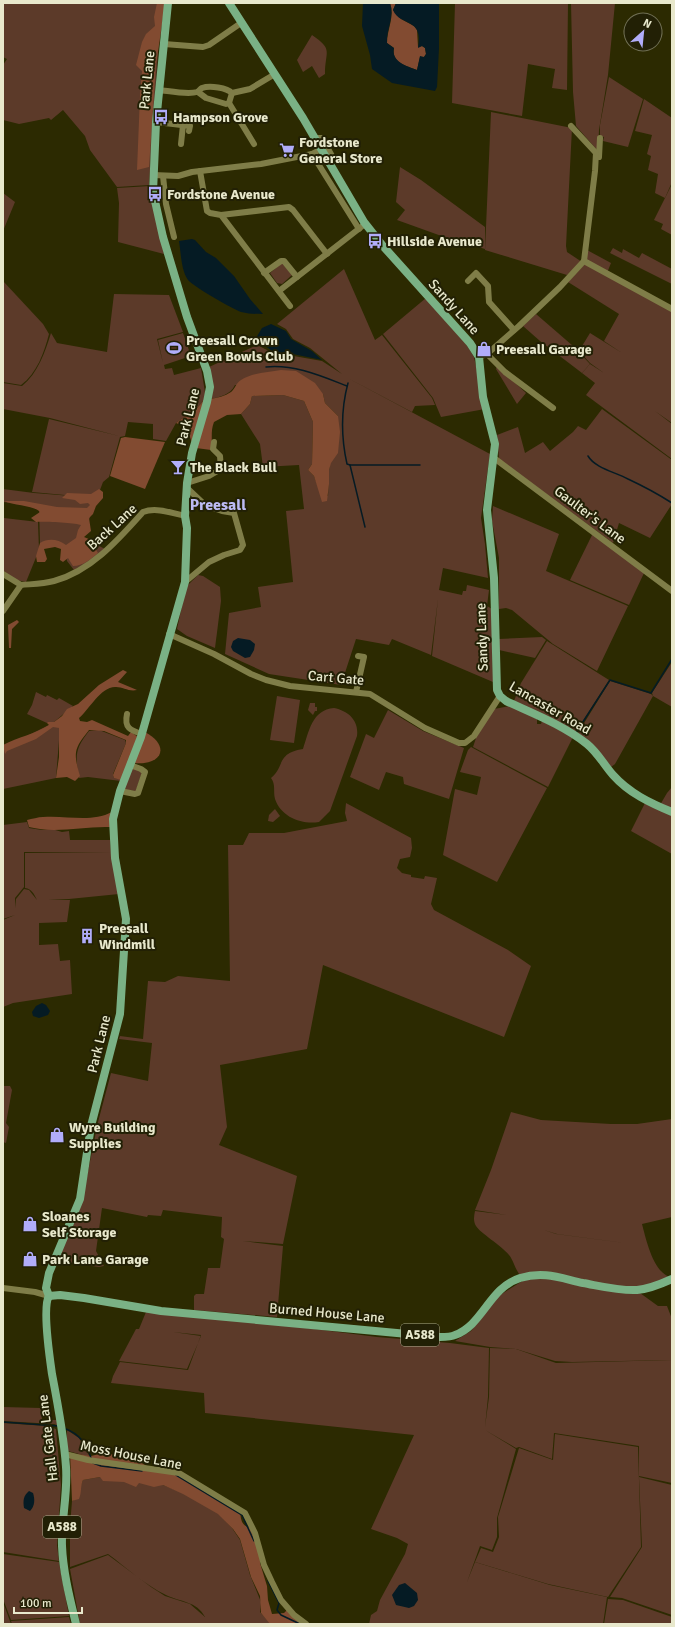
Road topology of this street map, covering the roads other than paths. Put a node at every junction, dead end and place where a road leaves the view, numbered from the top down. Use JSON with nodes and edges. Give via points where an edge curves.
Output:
{"nodes":[{"id":1,"x":168,"y":3,"type":"edge"},
{"id":2,"x":229,"y":3,"type":"edge"},
{"id":3,"x":241,"y":24,"type":"junction"},
{"id":4,"x":164,"y":44,"type":"junction"},
{"id":5,"x":275,"y":74,"type":"junction"},
{"id":6,"x":159,"y":90,"type":"junction"},
{"id":7,"x":198,"y":92,"type":"junction"},
{"id":8,"x":232,"y":93,"type":"junction"},
{"id":9,"x":229,"y":103,"type":"junction"},
{"id":10,"x":156,"y":122,"type":"junction"},
{"id":11,"x":182,"y":125,"type":"junction"},
{"id":12,"x":571,"y":126,"type":"dead end"},
{"id":13,"x":189,"y":131,"type":"dead end"},
{"id":14,"x":315,"y":138,"type":"junction"},
{"id":15,"x":600,"y":138,"type":"dead end"},
{"id":16,"x":181,"y":144,"type":"dead end"},
{"id":17,"x":254,"y":144,"type":"dead end"},
{"id":18,"x":321,"y":150,"type":"junction"},
{"id":19,"x":312,"y":154,"type":"junction"},
{"id":20,"x":328,"y":162,"type":"junction"},
{"id":21,"x":200,"y":171,"type":"junction"},
{"id":22,"x":153,"y":175,"type":"junction"},
{"id":23,"x":163,"y":176,"type":"junction"},
{"id":24,"x":591,"y":206,"type":"junction"},
{"id":25,"x":221,"y":216,"type":"junction"},
{"id":26,"x":362,"y":226,"type":"junction"},
{"id":27,"x":174,"y":238,"type":"dead end"},
{"id":28,"x":326,"y":254,"type":"junction"},
{"id":29,"x":584,"y":261,"type":"junction"},
{"id":30,"x":264,"y":273,"type":"junction"},
{"id":31,"x":297,"y":277,"type":"junction"},
{"id":32,"x":468,"y":280,"type":"dead end"},
{"id":33,"x":279,"y":291,"type":"junction"},
{"id":34,"x":290,"y":306,"type":"dead end"},
{"id":35,"x":672,"y":309,"type":"edge"},
{"id":36,"x":514,"y":330,"type":"junction"},
{"id":37,"x":487,"y":354,"type":"junction"},
{"id":38,"x":478,"y":357,"type":"junction"},
{"id":39,"x":552,"y":408,"type":"dead end"},
{"id":40,"x":214,"y":442,"type":"dead end"},
{"id":41,"x":494,"y":458,"type":"junction"},
{"id":42,"x":221,"y":468,"type":"junction"},
{"id":43,"x":244,"y":470,"type":"dead end"},
{"id":44,"x":187,"y":486,"type":"junction"},
{"id":45,"x":185,"y":516,"type":"junction"},
{"id":46,"x":3,"y":574,"type":"edge"},
{"id":47,"x":185,"y":582,"type":"junction"},
{"id":48,"x":20,"y":584,"type":"junction"},
{"id":49,"x":672,"y":591,"type":"edge"},
{"id":50,"x":3,"y":611,"type":"edge"},
{"id":51,"x":169,"y":634,"type":"junction"},
{"id":52,"x":358,"y":656,"type":"dead end"},
{"id":53,"x":497,"y":681,"type":"joint"},
{"id":54,"x":356,"y":692,"type":"junction"},
{"id":55,"x":500,"y":696,"type":"junction"},
{"id":56,"x":127,"y":714,"type":"dead end"},
{"id":57,"x":142,"y":734,"type":"junction"},
{"id":58,"x":130,"y":765,"type":"junction"},
{"id":59,"x":120,"y":791,"type":"junction"},
{"id":60,"x":672,"y":812,"type":"edge"},
{"id":61,"x":672,"y":1279,"type":"edge"},
{"id":62,"x":3,"y":1288,"type":"edge"},
{"id":63,"x":49,"y":1296,"type":"junction"},
{"id":64,"x":65,"y":1454,"type":"junction"},
{"id":65,"x":76,"y":1624,"type":"edge"},
{"id":66,"x":306,"y":1624,"type":"edge"}],
"edges":[{"from":1,"to":4,"type":"main road","name":"Park Lane"},
{"from":2,"to":3,"type":"main road","name":"Sandy Lane"},
{"from":3,"to":4,"type":"street","via":[[203,47]]},
{"from":3,"to":5,"type":"main road","name":"Sandy Lane"},
{"from":4,"to":6,"type":"main road","name":"Park Lane"},
{"from":5,"to":8,"type":"street","via":[[250,89]]},
{"from":5,"to":14,"type":"main road","name":"Sandy Lane"},
{"from":6,"to":7,"type":"street"},
{"from":6,"to":10,"type":"main road","name":"Park Lane"},
{"from":7,"to":8,"type":"street","via":[[204,87],[210,87],[226,89]]},
{"from":7,"to":9,"type":"street","via":[[211,100]]},
{"from":8,"to":9,"type":"street"},
{"from":9,"to":17,"type":"street"},
{"from":10,"to":11,"type":"street"},
{"from":10,"to":22,"type":"main road","name":"Park Lane"},
{"from":11,"to":13,"type":"street","via":[[190,126]]},
{"from":11,"to":16,"type":"street"},
{"from":12,"to":24,"type":"street","via":[[596,153]]},
{"from":14,"to":18,"type":"main road","name":"Sandy Lane"},
{"from":14,"to":20,"type":"street","via":[[322,138],[332,156]]},
{"from":15,"to":24,"type":"street","via":[[596,185]]},
{"from":18,"to":19,"type":"street"},
{"from":18,"to":20,"type":"main road","name":"Sandy Lane"},
{"from":19,"to":21,"type":"street","via":[[261,164]]},
{"from":19,"to":26,"type":"street","name":"Sandy Lane"},
{"from":20,"to":26,"type":"main road","name":"Sandy Lane"},
{"from":21,"to":23,"type":"street","via":[[178,176]]},
{"from":21,"to":25,"type":"street","via":[[207,211]]},
{"from":22,"to":23,"type":"street"},
{"from":22,"to":44,"type":"main road","name":"Park Lane","via":[[154,198],[162,237],[209,383],[209,395],[192,454]]},
{"from":23,"to":27,"type":"street"},
{"from":24,"to":29,"type":"street"},
{"from":25,"to":28,"type":"street","via":[[289,207]]},
{"from":25,"to":30,"type":"street"},
{"from":26,"to":28,"type":"street"},
{"from":26,"to":38,"type":"main road","name":"Sandy Lane","via":[[470,343]]},
{"from":28,"to":31,"type":"street"},
{"from":29,"to":35,"type":"street"},
{"from":29,"to":36,"type":"street","via":[[560,288]]},
{"from":30,"to":31,"type":"street","via":[[284,261]]},
{"from":30,"to":33,"type":"street"},
{"from":31,"to":33,"type":"street"},
{"from":32,"to":36,"type":"street","via":[[476,273],[488,286],[489,302]]},
{"from":33,"to":34,"type":"street"},
{"from":36,"to":37,"type":"street"},
{"from":37,"to":38,"type":"street"},
{"from":37,"to":39,"type":"street","via":[[505,372]]},
{"from":38,"to":41,"type":"main road","name":"Sandy Lane","via":[[484,397],[494,435]]},
{"from":40,"to":42,"type":"street","via":[[213,449],[220,456]]},
{"from":41,"to":49,"type":"street","name":"Gaulter's Lane"},
{"from":41,"to":53,"type":"main road","name":"Sandy Lane","via":[[487,510],[494,578]]},
{"from":42,"to":43,"type":"street"},
{"from":42,"to":44,"type":"street"},
{"from":44,"to":45,"type":"main road","name":"Park Lane","via":[[189,507]]},
{"from":44,"to":47,"type":"street","via":[[205,505],[234,513],[243,545],[240,550],[209,562]]},
{"from":45,"to":47,"type":"main road","name":"Park Lane"},
{"from":45,"to":48,"type":"street","name":"Back Lane","via":[[162,511],[145,511],[110,547],[78,571],[54,581]]},
{"from":46,"to":48,"type":"street"},
{"from":47,"to":51,"type":"main road","name":"Park Lane"},
{"from":48,"to":50,"type":"street"},
{"from":51,"to":54,"type":"street","name":"Cart Gate","via":[[266,680],[290,686]]},
{"from":51,"to":57,"type":"main road","name":"Park Lane"},
{"from":52,"to":54,"type":"street","via":[[364,657]]},
{"from":53,"to":55,"type":"main road","name":"Lancaster Road"},
{"from":54,"to":55,"type":"street","name":"Cart Gate","via":[[370,694],[425,728],[459,743],[465,743],[474,736]]},
{"from":55,"to":60,"type":"main road","name":"Lancaster Road","via":[[574,735],[588,745],[623,784],[653,805]]},
{"from":56,"to":57,"type":"street","via":[[123,722],[130,730]]},
{"from":57,"to":58,"type":"main road","name":"Park Lane"},
{"from":58,"to":59,"type":"main road","name":"Park Lane"},
{"from":58,"to":59,"type":"street","via":[[145,772],[138,793]]},
{"from":59,"to":63,"type":"main road","name":"Park Lane","via":[[113,819],[115,858],[126,919],[120,1014],[91,1126],[80,1199],[49,1273],[46,1288]]},
{"from":61,"to":63,"type":"main road","name":"Burned House Lane","number":"A588","via":[[636,1290],[582,1283],[553,1275],[519,1278],[504,1286],[469,1327],[453,1336],[440,1337],[161,1311],[84,1298]]},
{"from":62,"to":63,"type":"street"},
{"from":63,"to":64,"type":"main road","name":"Hall Gate Lane","number":"A588","via":[[47,1302],[50,1362]]},
{"from":64,"to":65,"type":"main road","name":"Hall Gate Lane","number":"A588","via":[[67,1480],[62,1546]]},
{"from":64,"to":66,"type":"street","name":"Moss House Lane","via":[[88,1460],[178,1473],[245,1513],[281,1600]]}]}
